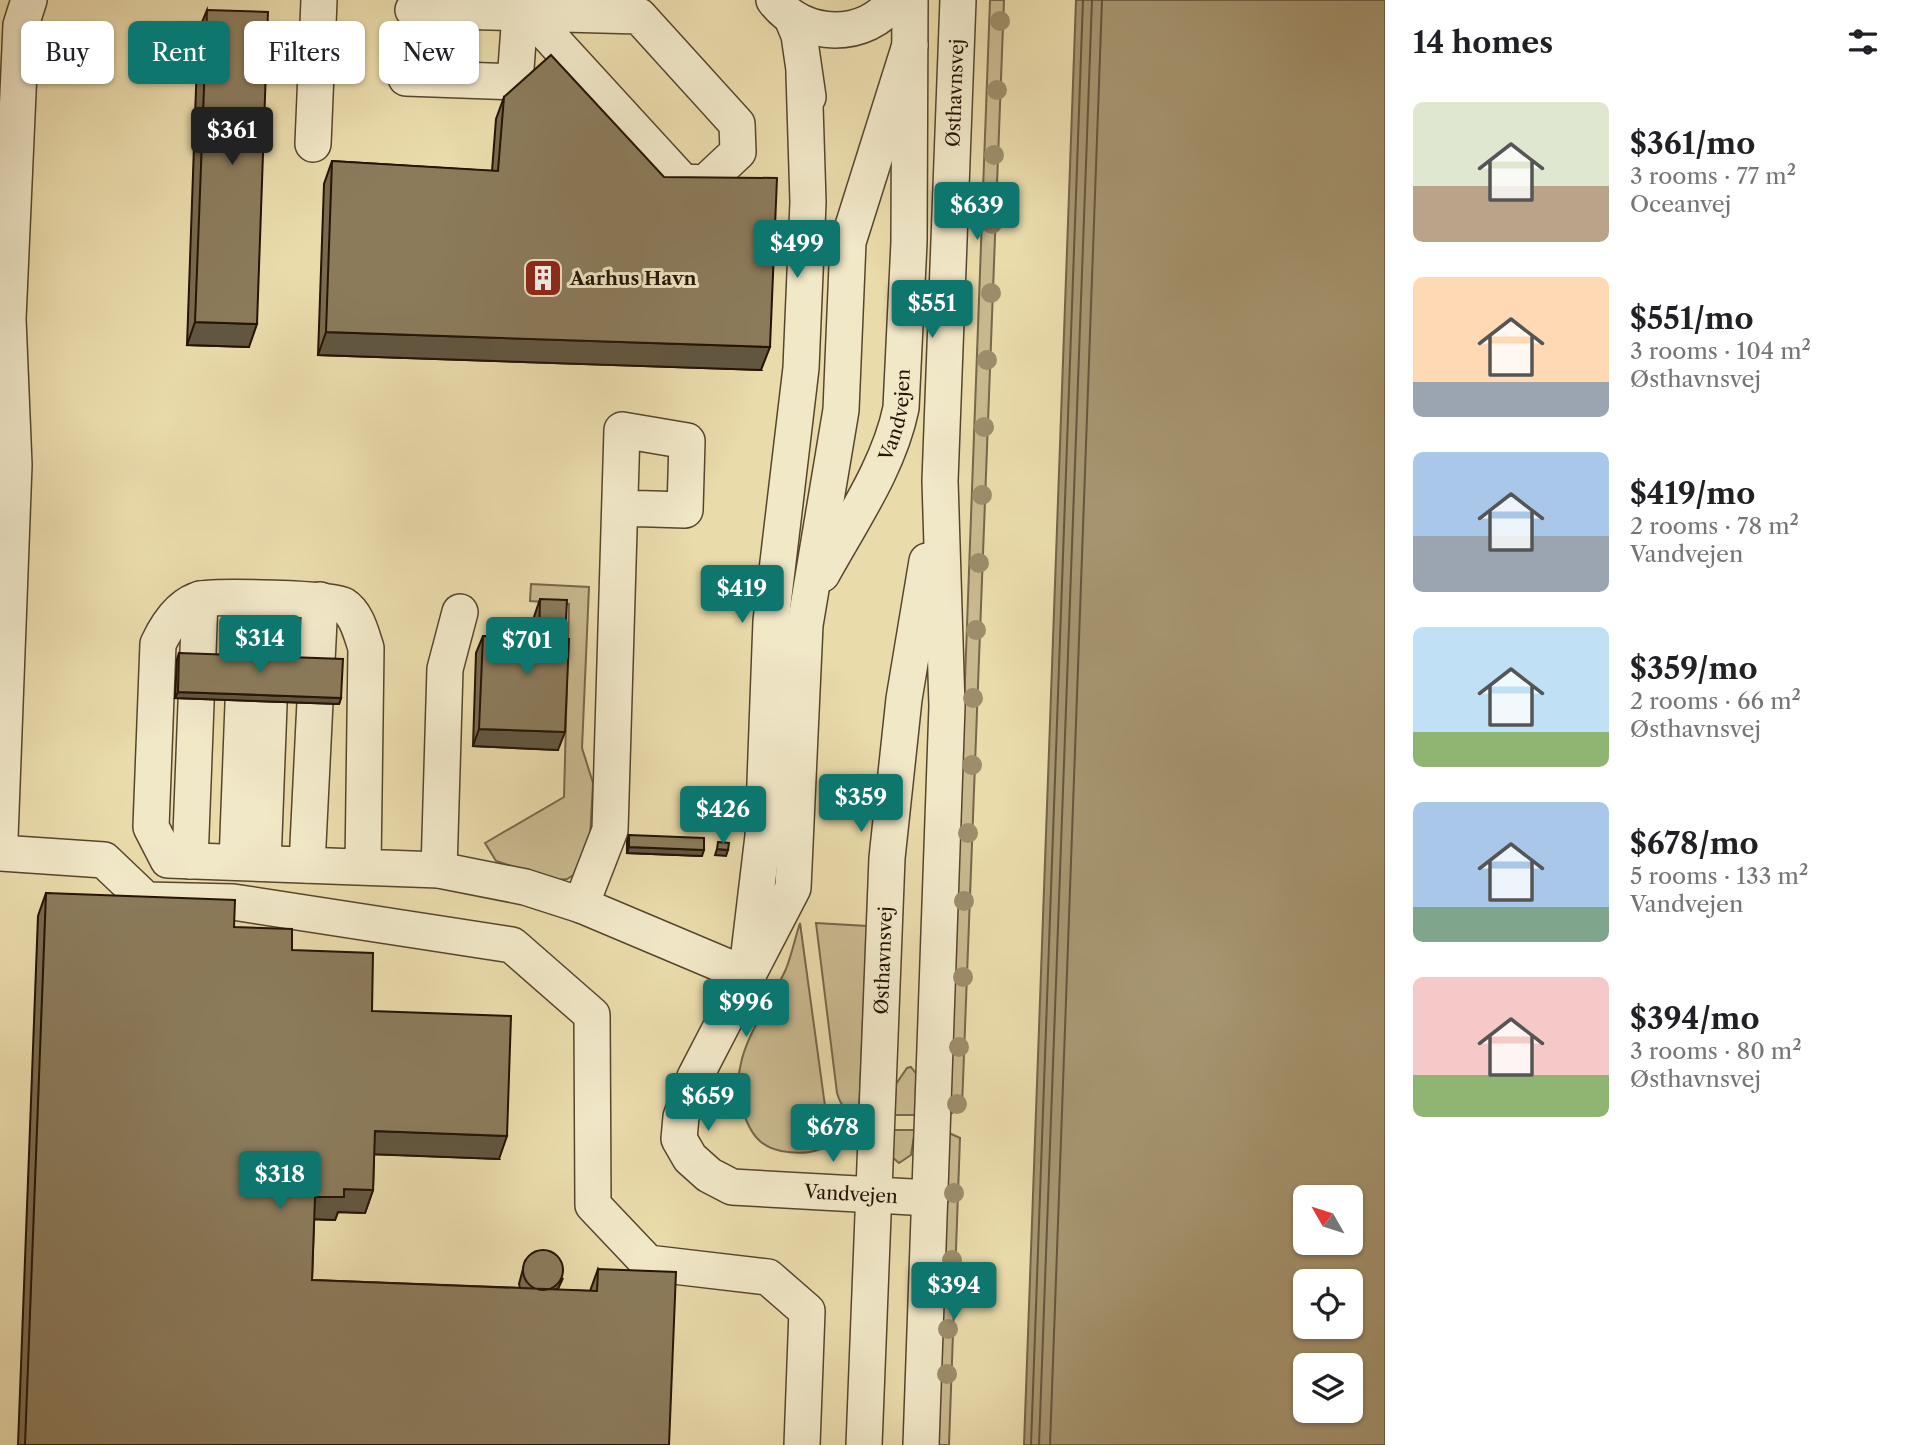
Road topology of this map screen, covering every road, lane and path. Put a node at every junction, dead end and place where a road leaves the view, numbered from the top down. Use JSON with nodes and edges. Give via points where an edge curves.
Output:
{"nodes":[{"id":1,"x":319,"y":0,"type":"edge"},
{"id":2,"x":895,"y":0,"type":"edge"},
{"id":3,"x":910,"y":0,"type":"edge"},
{"id":4,"x":958,"y":0,"type":"edge"},
{"id":5,"x":22,"y":8,"type":"edge"},
{"id":6,"x":523,"y":9,"type":"edge"},
{"id":7,"x":783,"y":9,"type":"edge"},
{"id":8,"x":413,"y":10,"type":"dead end"},
{"id":9,"x":910,"y":45,"type":"junction"},
{"id":10,"x":479,"y":81,"type":"edge"},
{"id":11,"x":313,"y":144,"type":"dead end"},
{"id":12,"x":940,"y":481,"type":"junction"},
{"id":13,"x":620,"y":508,"type":"dead end"},
{"id":14,"x":809,"y":598,"type":"junction"},
{"id":15,"x":261,"y":599,"type":"junction"},
{"id":16,"x":460,"y":612,"type":"dead end"},
{"id":17,"x":0,"y":838,"type":"edge"},
{"id":18,"x":0,"y":853,"type":"edge"},
{"id":19,"x":250,"y":863,"type":"junction"},
{"id":20,"x":363,"y":867,"type":"junction"},
{"id":21,"x":439,"y":870,"type":"junction"},
{"id":22,"x":581,"y":905,"type":"junction"},
{"id":23,"x":747,"y":975,"type":"junction"},
{"id":24,"x":873,"y":1195,"type":"junction"},
{"id":25,"x":930,"y":1198,"type":"junction"},
{"id":26,"x":802,"y":1445,"type":"edge"},
{"id":27,"x":864,"y":1445,"type":"edge"},
{"id":28,"x":921,"y":1445,"type":"edge"}],
"edges":[{"from":1,"to":11,"type":"street"},
{"from":2,"to":7,"type":"street","via":[[867,24],[842,31],[816,29]]},
{"from":3,"to":9,"type":"street","name":"Vandvejen"},
{"from":4,"to":12,"type":"street","name":"Østhavnsvej"},
{"from":5,"to":17,"type":"street","via":[[8,319],[14,465]]},
{"from":6,"to":6,"type":"street","via":[[639,16],[737,124],[738,152],[705,183],[683,182]]},
{"from":6,"to":8,"type":"street"},
{"from":6,"to":10,"type":"street","via":[[514,82]]},
{"from":7,"to":23,"type":"street","name":"Vandvejen","via":[[799,35],[808,202],[801,368],[771,621],[763,836]]},
{"from":9,"to":14,"type":"street","name":"Vandvejen","via":[[848,242],[841,410]]},
{"from":9,"to":14,"type":"street","name":"Vandvejen","via":[[909,242],[901,408],[884,459]]},
{"from":12,"to":24,"type":"street","name":"Østhavnsvej","via":[[904,699],[887,858]]},
{"from":12,"to":25,"type":"street","name":"Østhavnsvej","via":[[947,706]]},
{"from":13,"to":22,"type":"street","via":[[610,830]]},
{"from":14,"to":23,"type":"street","name":"Vandvejen","via":[[793,888]]},
{"from":15,"to":19,"type":"street"},
{"from":15,"to":19,"type":"street"},
{"from":15,"to":19,"type":"street"},
{"from":15,"to":19,"type":"street","via":[[183,609],[158,644],[151,827],[168,860]]},
{"from":15,"to":20,"type":"street","via":[[342,605],[357,622],[366,648]]},
{"from":16,"to":21,"type":"street","via":[[445,669]]},
{"from":18,"to":26,"type":"street","via":[[104,860],[146,900],[233,902],[512,945],[592,1015],[593,1205],[648,1263],[768,1277],[807,1311]]},
{"from":19,"to":20,"type":"street"},
{"from":20,"to":21,"type":"street"},
{"from":21,"to":22,"type":"street","via":[[525,887]]},
{"from":22,"to":23,"type":"street"},
{"from":23,"to":24,"type":"street","name":"Vandvejen","via":[[687,1097],[679,1139],[684,1149],[709,1175],[732,1186]]},
{"from":24,"to":25,"type":"street","name":"Vandvejen"},
{"from":24,"to":27,"type":"street","name":"Østhavnsvej"},
{"from":25,"to":28,"type":"street","name":"Østhavnsvej"}]}
